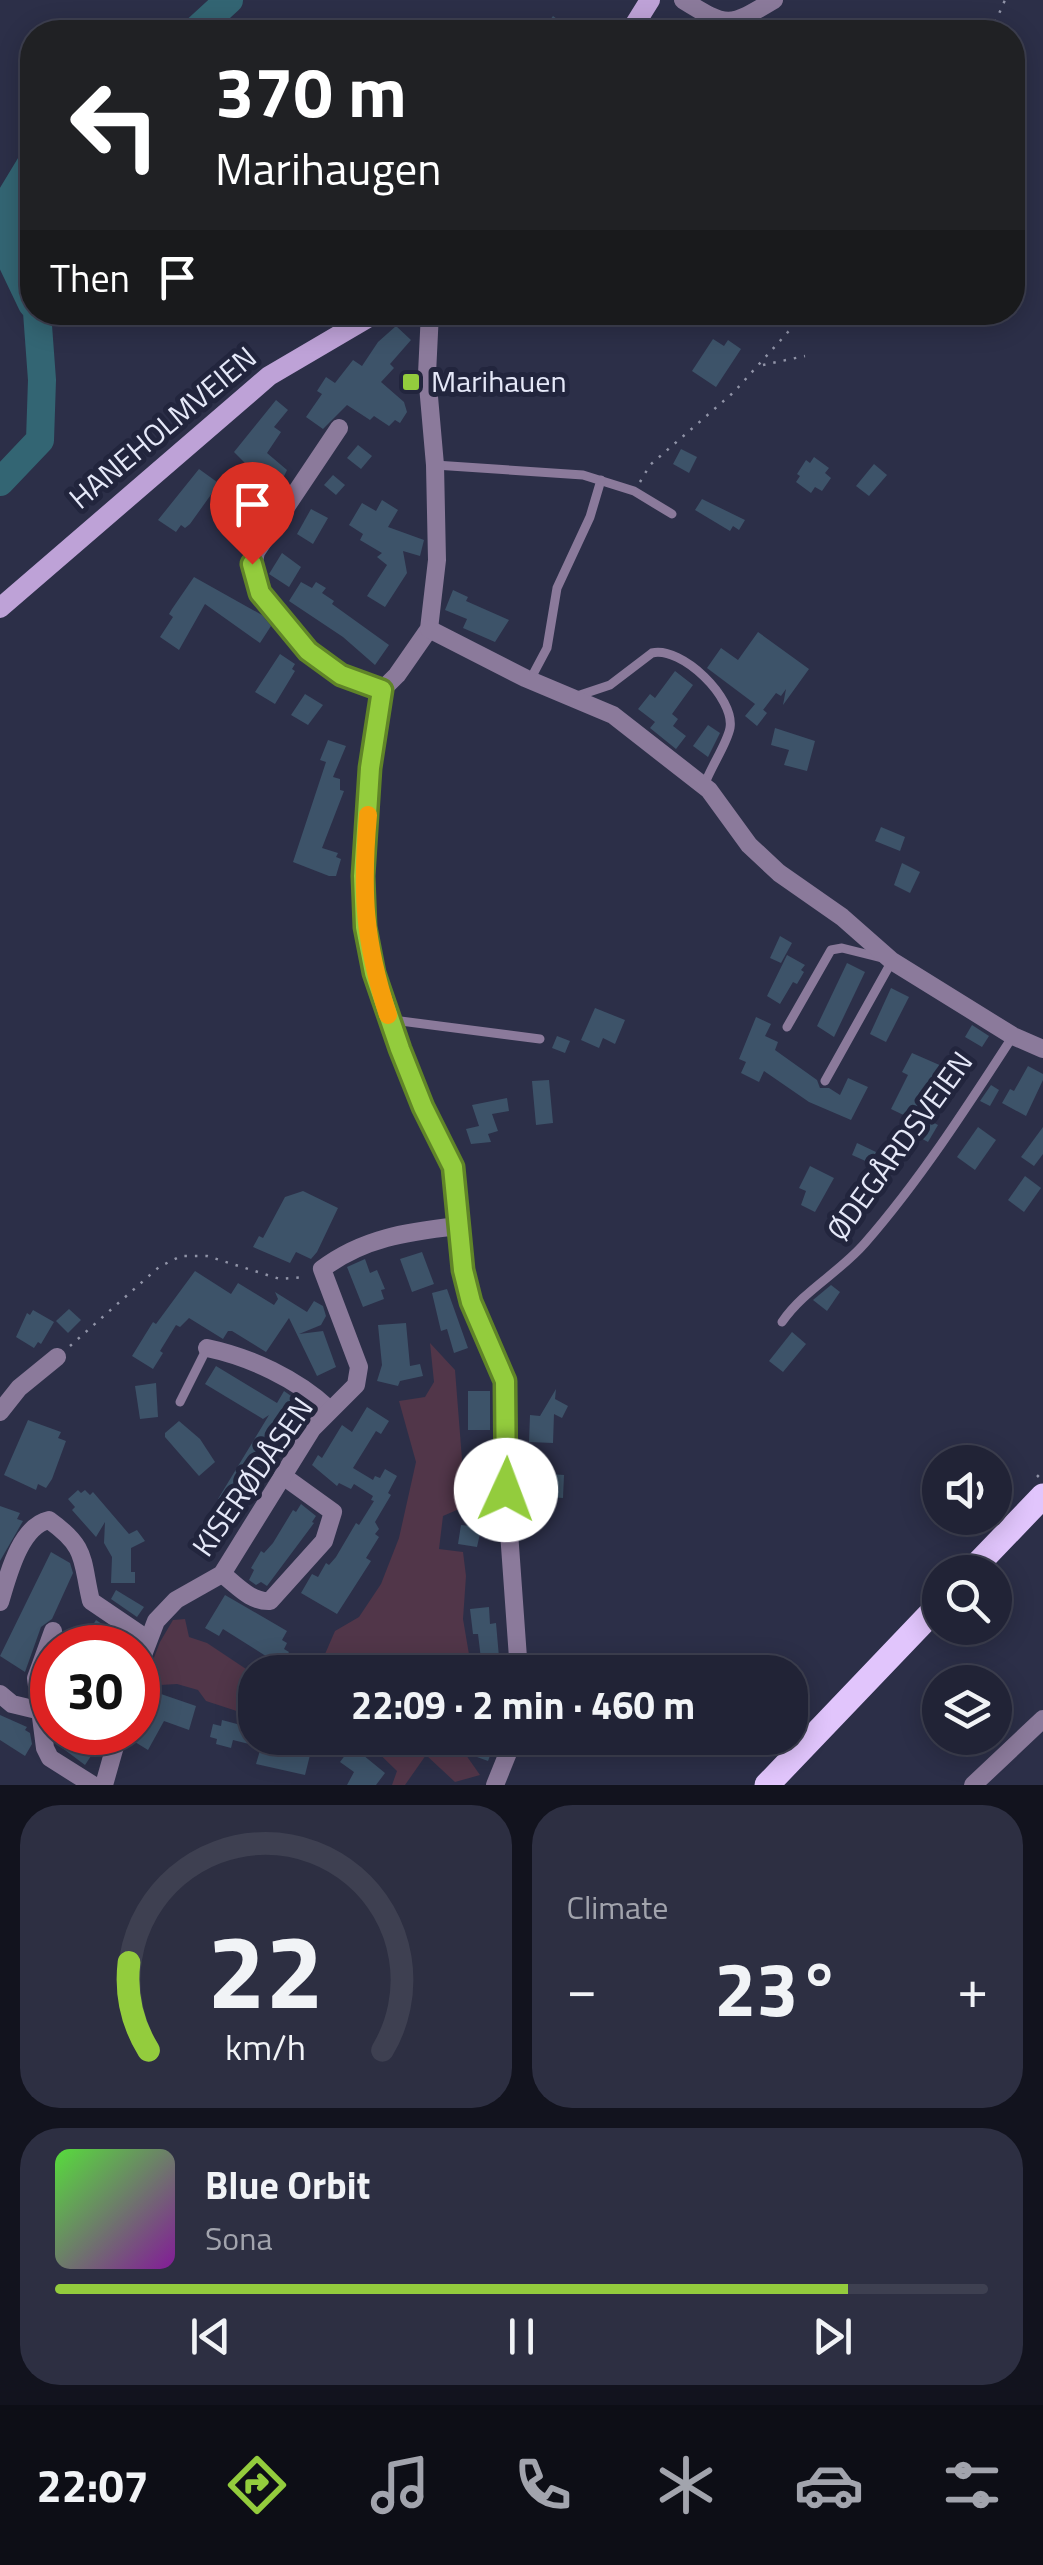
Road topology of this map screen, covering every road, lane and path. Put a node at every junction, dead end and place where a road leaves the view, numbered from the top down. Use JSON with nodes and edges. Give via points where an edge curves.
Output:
{"nodes":[{"id":1,"x":683,"y":0,"type":"edge"},
{"id":2,"x":774,"y":0,"type":"edge"},
{"id":3,"x":715,"y":20,"type":"edge"},
{"id":4,"x":735,"y":20,"type":"edge"},
{"id":5,"x":355,"y":325,"type":"edge"},
{"id":6,"x":429,"y":325,"type":"edge"},
{"id":7,"x":794,"y":325,"type":"edge"},
{"id":8,"x":805,"y":356,"type":"dead end"},
{"id":9,"x":760,"y":364,"type":"junction"},
{"id":10,"x":339,"y":428,"type":"dead end"},
{"id":11,"x":435,"y":466,"type":"junction"},
{"id":12,"x":601,"y":480,"type":"junction"},
{"id":13,"x":634,"y":491,"type":"junction"},
{"id":14,"x":672,"y":514,"type":"dead end"},
{"id":15,"x":0,"y":608,"type":"edge"},
{"id":16,"x":429,"y":629,"type":"junction"},
{"id":17,"x":530,"y":680,"type":"junction"},
{"id":18,"x":382,"y":690,"type":"junction"},
{"id":19,"x":574,"y":697,"type":"junction"},
{"id":20,"x":704,"y":786,"type":"junction"},
{"id":21,"x":891,"y":960,"type":"junction"},
{"id":22,"x":390,"y":1020,"type":"junction"},
{"id":23,"x":787,"y":1027,"type":"dead end"},
{"id":24,"x":1013,"y":1036,"type":"junction"},
{"id":25,"x":540,"y":1039,"type":"dead end"},
{"id":26,"x":1043,"y":1049,"type":"edge"},
{"id":27,"x":825,"y":1081,"type":"dead end"},
{"id":28,"x":457,"y":1226,"type":"junction"},
{"id":29,"x":322,"y":1268,"type":"junction"},
{"id":30,"x":782,"y":1322,"type":"dead end"},
{"id":31,"x":207,"y":1348,"type":"joint"},
{"id":32,"x":57,"y":1357,"type":"joint"},
{"id":33,"x":180,"y":1402,"type":"dead end"},
{"id":34,"x":328,"y":1409,"type":"junction"},
{"id":35,"x":0,"y":1412,"type":"edge"},
{"id":36,"x":283,"y":1476,"type":"junction"},
{"id":37,"x":1043,"y":1496,"type":"edge"},
{"id":38,"x":986,"y":1555,"type":"edge"},
{"id":39,"x":222,"y":1574,"type":"junction"},
{"id":40,"x":0,"y":1602,"type":"edge"},
{"id":41,"x":922,"y":1623,"type":"edge"},
{"id":42,"x":126,"y":1625,"type":"edge"},
{"id":43,"x":154,"y":1625,"type":"edge"},
{"id":44,"x":518,"y":1655,"type":"edge"},
{"id":45,"x":0,"y":1694,"type":"edge"},
{"id":46,"x":30,"y":1708,"type":"edge"},
{"id":47,"x":1043,"y":1718,"type":"edge"},
{"id":48,"x":47,"y":1755,"type":"edge"},
{"id":49,"x":112,"y":1755,"type":"edge"},
{"id":50,"x":507,"y":1755,"type":"edge"},
{"id":51,"x":92,"y":1785,"type":"edge"},
{"id":52,"x":104,"y":1785,"type":"edge"},
{"id":53,"x":496,"y":1785,"type":"edge"},
{"id":54,"x":767,"y":1785,"type":"edge"},
{"id":55,"x":973,"y":1785,"type":"edge"}],
"edges":[{"from":1,"to":3,"type":"street"},
{"from":2,"to":4,"type":"street"},
{"from":5,"to":15,"type":"main road","name":"HANEHOLMVEIEN","via":[[258,385]]},
{"from":6,"to":11,"type":"street"},
{"from":7,"to":9,"type":"path"},
{"from":8,"to":9,"type":"path"},
{"from":9,"to":13,"type":"path","via":[[650,464]]},
{"from":10,"to":18,"type":"street","via":[[262,544],[252,571],[260,593],[308,651],[341,675]]},
{"from":11,"to":12,"type":"lane"},
{"from":11,"to":16,"type":"street","via":[[437,560]]},
{"from":12,"to":13,"type":"lane"},
{"from":12,"to":17,"type":"lane","via":[[557,588],[547,648]]},
{"from":13,"to":14,"type":"lane"},
{"from":16,"to":17,"type":"street","name":"ØDEGÅRDSVEIEN"},
{"from":16,"to":18,"type":"street"},
{"from":17,"to":19,"type":"street","name":"ØDEGÅRDSVEIEN"},
{"from":18,"to":22,"type":"street","via":[[363,876],[365,927]]},
{"from":19,"to":20,"type":"street","name":"ØDEGÅRDSVEIEN","via":[[613,715]]},
{"from":19,"to":20,"type":"lane","via":[[610,685],[652,654],[676,655],[720,694],[729,711],[729,732]]},
{"from":20,"to":21,"type":"street","name":"ØDEGÅRDSVEIEN","via":[[762,860]]},
{"from":21,"to":23,"type":"lane","name":"ØDEGÅRDSVEIEN","via":[[830,950]]},
{"from":21,"to":24,"type":"street","name":"ØDEGÅRDSVEIEN"},
{"from":21,"to":27,"type":"lane"},
{"from":22,"to":25,"type":"lane"},
{"from":22,"to":28,"type":"street","via":[[453,1167]]},
{"from":24,"to":26,"type":"street","name":"ØDEGÅRDSVEIEN"},
{"from":24,"to":30,"type":"lane","name":"ØDEGÅRDSVEIEN","via":[[887,1218]]},
{"from":28,"to":29,"type":"street","via":[[366,1242]]},
{"from":28,"to":44,"type":"street","via":[[471,1302],[505,1381]]},
{"from":29,"to":32,"type":"path","via":[[280,1279],[208,1256],[181,1256],[159,1267]]},
{"from":29,"to":34,"type":"street","name":"KISERØDÅSEN","via":[[360,1372],[352,1391]]},
{"from":31,"to":33,"type":"lane"},
{"from":31,"to":34,"type":"street","via":[[273,1372]]},
{"from":32,"to":35,"type":"street"},
{"from":34,"to":36,"type":"street","name":"KISERØDÅSEN"},
{"from":36,"to":39,"type":"street","name":"KISERØDÅSEN"},
{"from":36,"to":39,"type":"street","via":[[333,1512],[327,1536],[270,1601],[247,1594]]},
{"from":37,"to":38,"type":"main road"},
{"from":39,"to":43,"type":"street","name":"KISERØDÅSEN","via":[[176,1600]]},
{"from":40,"to":42,"type":"street","via":[[31,1529],[49,1520],[82,1556],[91,1601]]},
{"from":41,"to":54,"type":"main road"},
{"from":45,"to":46,"type":"street"},
{"from":47,"to":55,"type":"street"},
{"from":48,"to":51,"type":"street"},
{"from":49,"to":52,"type":"street"},
{"from":50,"to":53,"type":"street"}]}
